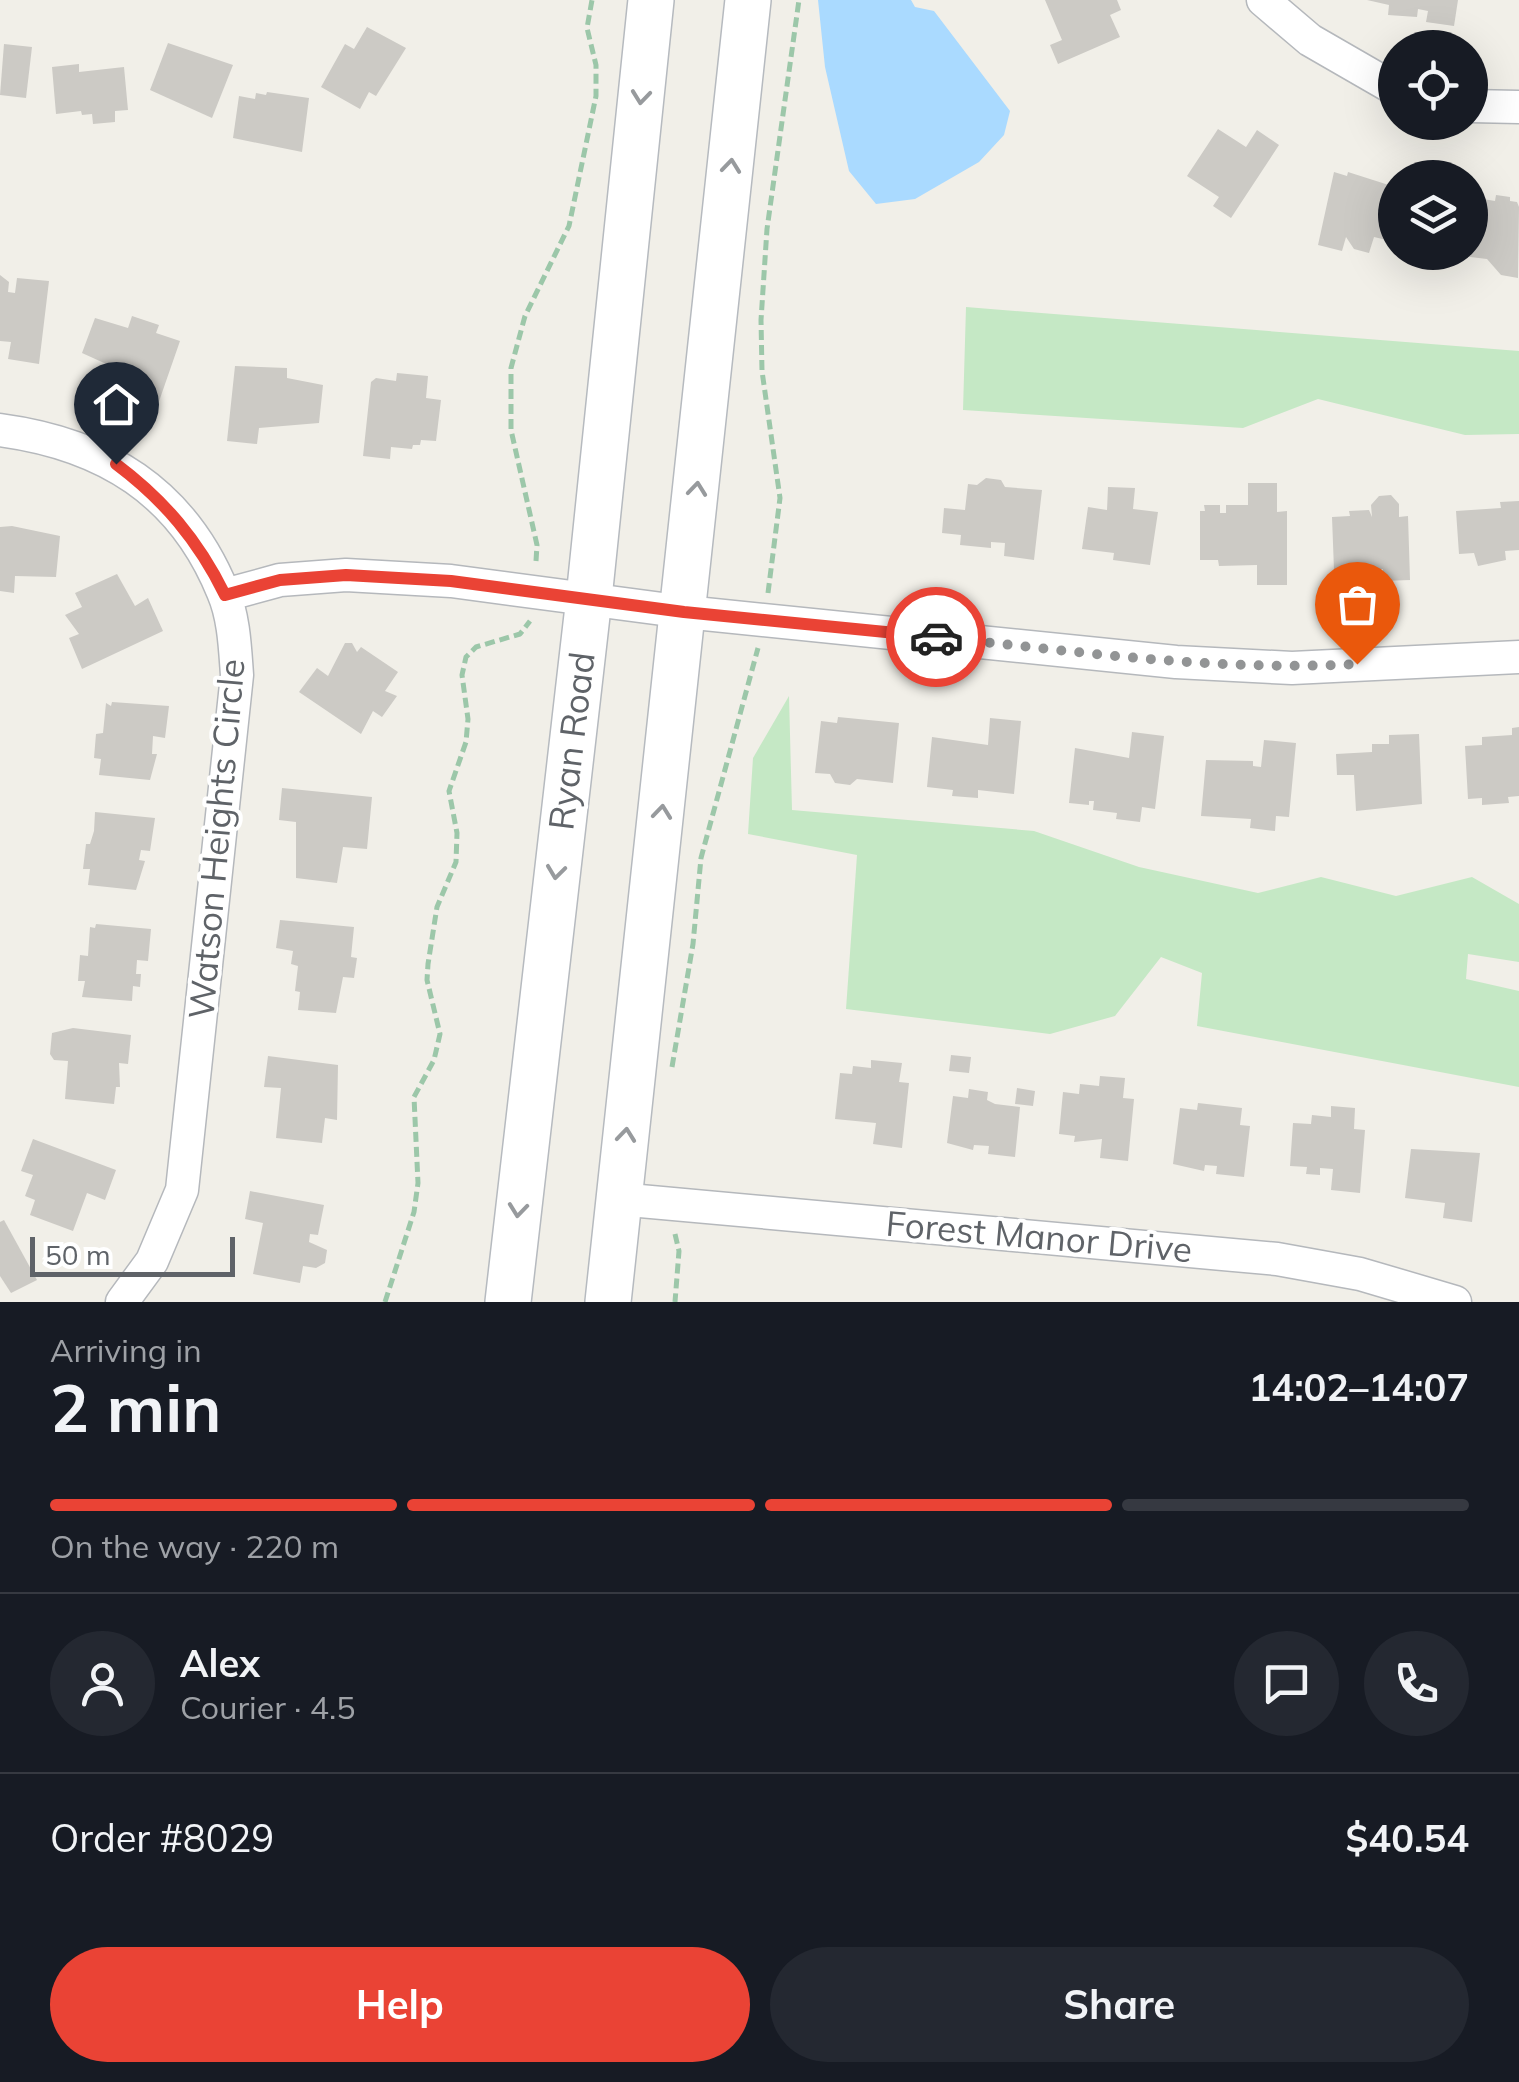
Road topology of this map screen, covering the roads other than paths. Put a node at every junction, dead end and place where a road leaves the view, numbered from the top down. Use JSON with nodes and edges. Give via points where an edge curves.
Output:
{"nodes":[{"id":1,"x":651,"y":0,"type":"edge"},
{"id":2,"x":748,"y":0,"type":"edge"},
{"id":3,"x":1263,"y":0,"type":"edge"},
{"id":4,"x":1378,"y":79,"type":"edge"},
{"id":5,"x":1488,"y":106,"type":"edge"},
{"id":6,"x":1519,"y":107,"type":"edge"},
{"id":7,"x":0,"y":430,"type":"edge"},
{"id":8,"x":225,"y":595,"type":"junction"},
{"id":9,"x":590,"y":598,"type":"junction"},
{"id":10,"x":684,"y":612,"type":"junction"},
{"id":11,"x":1519,"y":657,"type":"edge"},
{"id":12,"x":618,"y":1200,"type":"junction"},
{"id":13,"x":122,"y":1302,"type":"edge"},
{"id":14,"x":508,"y":1302,"type":"edge"},
{"id":15,"x":608,"y":1302,"type":"edge"},
{"id":16,"x":1455,"y":1302,"type":"edge"}],
"edges":[{"from":1,"to":9,"type":"main road","name":"Ryan Road","one_way":true},
{"from":10,"to":2,"type":"main road","one_way":true},
{"from":3,"to":4,"type":"street","via":[[1310,40]]},
{"from":5,"to":6,"type":"street"},
{"from":7,"to":8,"type":"street","name":"Watson Heights Circle","via":[[56,440],[116,464],[183,525]]},
{"from":8,"to":9,"type":"street","via":[[280,580],[346,575]]},
{"from":8,"to":13,"type":"street","name":"Watson Heights Circle","via":[[238,674],[190,1144],[170,1226]]},
{"from":9,"to":10,"type":"street"},
{"from":9,"to":14,"type":"main road","name":"Ryan Road","one_way":true},
{"from":10,"to":11,"type":"street","via":[[1196,664],[1292,668]]},
{"from":12,"to":10,"type":"main road","one_way":true},
{"from":12,"to":15,"type":"main road"},
{"from":12,"to":16,"type":"street","name":"Forest Manor Drive","via":[[1277,1258]]}]}
